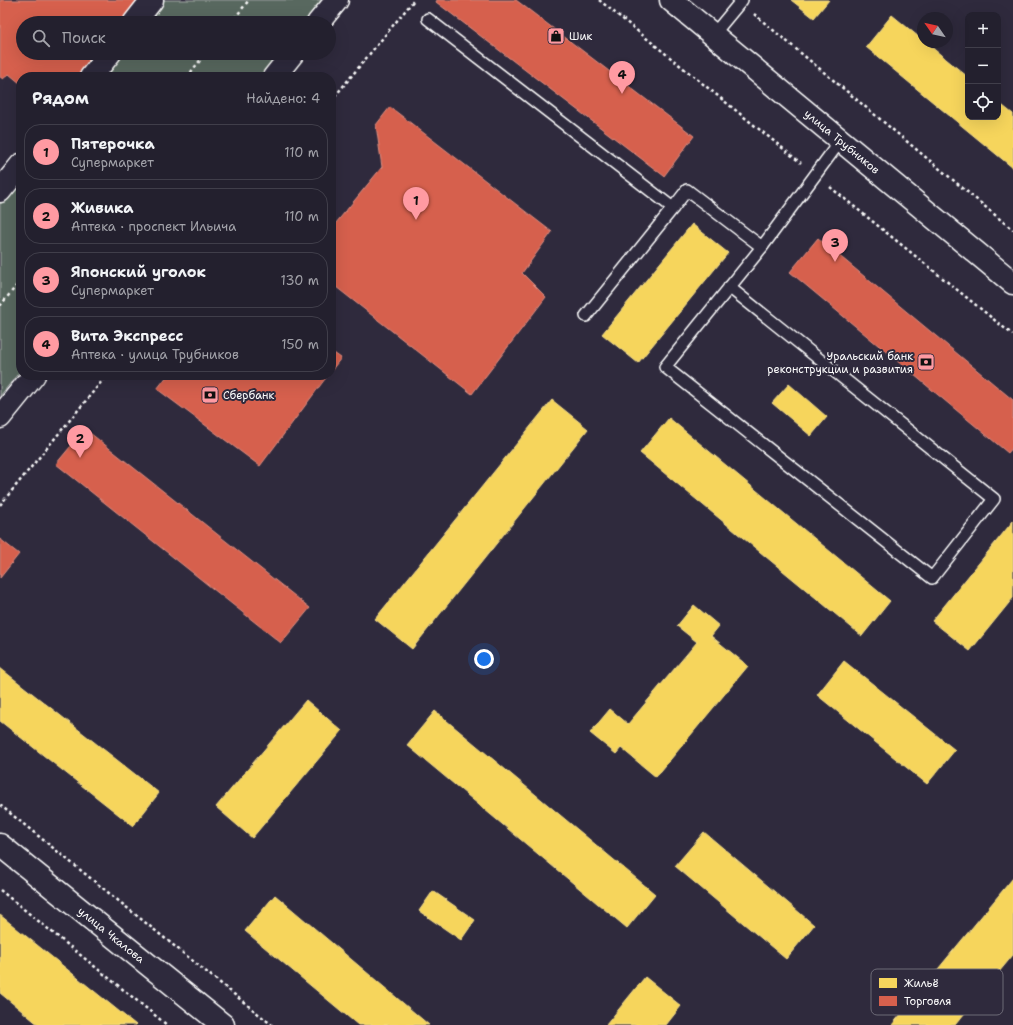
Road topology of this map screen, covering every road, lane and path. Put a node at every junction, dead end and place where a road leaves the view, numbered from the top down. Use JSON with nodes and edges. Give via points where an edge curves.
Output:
{"nodes":[{"id":1,"x":152,"y":0,"type":"edge"},
{"id":2,"x":249,"y":0,"type":"edge"},
{"id":3,"x":336,"y":0,"type":"edge"},
{"id":4,"x":414,"y":0,"type":"edge"},
{"id":5,"x":671,"y":0,"type":"edge"},
{"id":6,"x":741,"y":1,"type":"edge"},
{"id":7,"x":139,"y":16,"type":"edge"},
{"id":8,"x":236,"y":16,"type":"edge"},
{"id":9,"x":323,"y":16,"type":"edge"},
{"id":10,"x":428,"y":19,"type":"dead end"},
{"id":11,"x":713,"y":35,"type":"junction"},
{"id":12,"x":104,"y":60,"type":"edge"},
{"id":13,"x":200,"y":60,"type":"edge"},
{"id":14,"x":287,"y":60,"type":"edge"},
{"id":15,"x":95,"y":72,"type":"edge"},
{"id":16,"x":191,"y":72,"type":"edge"},
{"id":17,"x":278,"y":72,"type":"edge"},
{"id":18,"x":336,"y":95,"type":"edge"},
{"id":19,"x":841,"y":140,"type":"junction"},
{"id":20,"x":16,"y":171,"type":"edge"},
{"id":21,"x":0,"y":191,"type":"edge"},
{"id":22,"x":673,"y":208,"type":"junction"},
{"id":23,"x":1013,"y":230,"type":"edge"},
{"id":24,"x":762,"y":247,"type":"junction"},
{"id":25,"x":1010,"y":275,"type":"edge"},
{"id":26,"x":16,"y":286,"type":"edge"},
{"id":27,"x":730,"y":287,"type":"junction"},
{"id":28,"x":0,"y":306,"type":"edge"},
{"id":29,"x":586,"y":316,"type":"dead end"},
{"id":30,"x":30,"y":380,"type":"edge"},
{"id":31,"x":103,"y":380,"type":"edge"},
{"id":32,"x":0,"y":418,"type":"edge"},
{"id":33,"x":0,"y":505,"type":"edge"},
{"id":34,"x":0,"y":805,"type":"edge"},
{"id":35,"x":0,"y":846,"type":"edge"},
{"id":36,"x":0,"y":890,"type":"edge"},
{"id":37,"x":167,"y":1025,"type":"edge"},
{"id":38,"x":223,"y":1025,"type":"edge"},
{"id":39,"x":272,"y":1025,"type":"edge"}],
"edges":[{"from":1,"to":7,"type":"street"},
{"from":2,"to":8,"type":"path"},
{"from":3,"to":9,"type":"street"},
{"from":4,"to":18,"type":"path"},
{"from":5,"to":11,"type":"street","name":"улица Трубников"},
{"from":6,"to":11,"type":"lane"},
{"from":6,"to":23,"type":"path"},
{"from":10,"to":22,"type":"lane"},
{"from":11,"to":19,"type":"street","name":"улица Трубников"},
{"from":12,"to":15,"type":"street"},
{"from":13,"to":16,"type":"path"},
{"from":14,"to":17,"type":"street"},
{"from":19,"to":24,"type":"lane"},
{"from":19,"to":25,"type":"street","name":"улица Трубников"},
{"from":20,"to":21,"type":"street"},
{"from":22,"to":24,"type":"lane","via":[[687,190]]},
{"from":22,"to":29,"type":"lane"},
{"from":24,"to":27,"type":"lane"},
{"from":26,"to":28,"type":"path"},
{"from":27,"to":27,"type":"lane","via":[[665,367],[932,578],[994,499]]},
{"from":30,"to":32,"type":"street"},
{"from":31,"to":33,"type":"path"},
{"from":34,"to":39,"type":"path"},
{"from":35,"to":38,"type":"street","name":"улица Чкалова"},
{"from":36,"to":37,"type":"path"}]}
